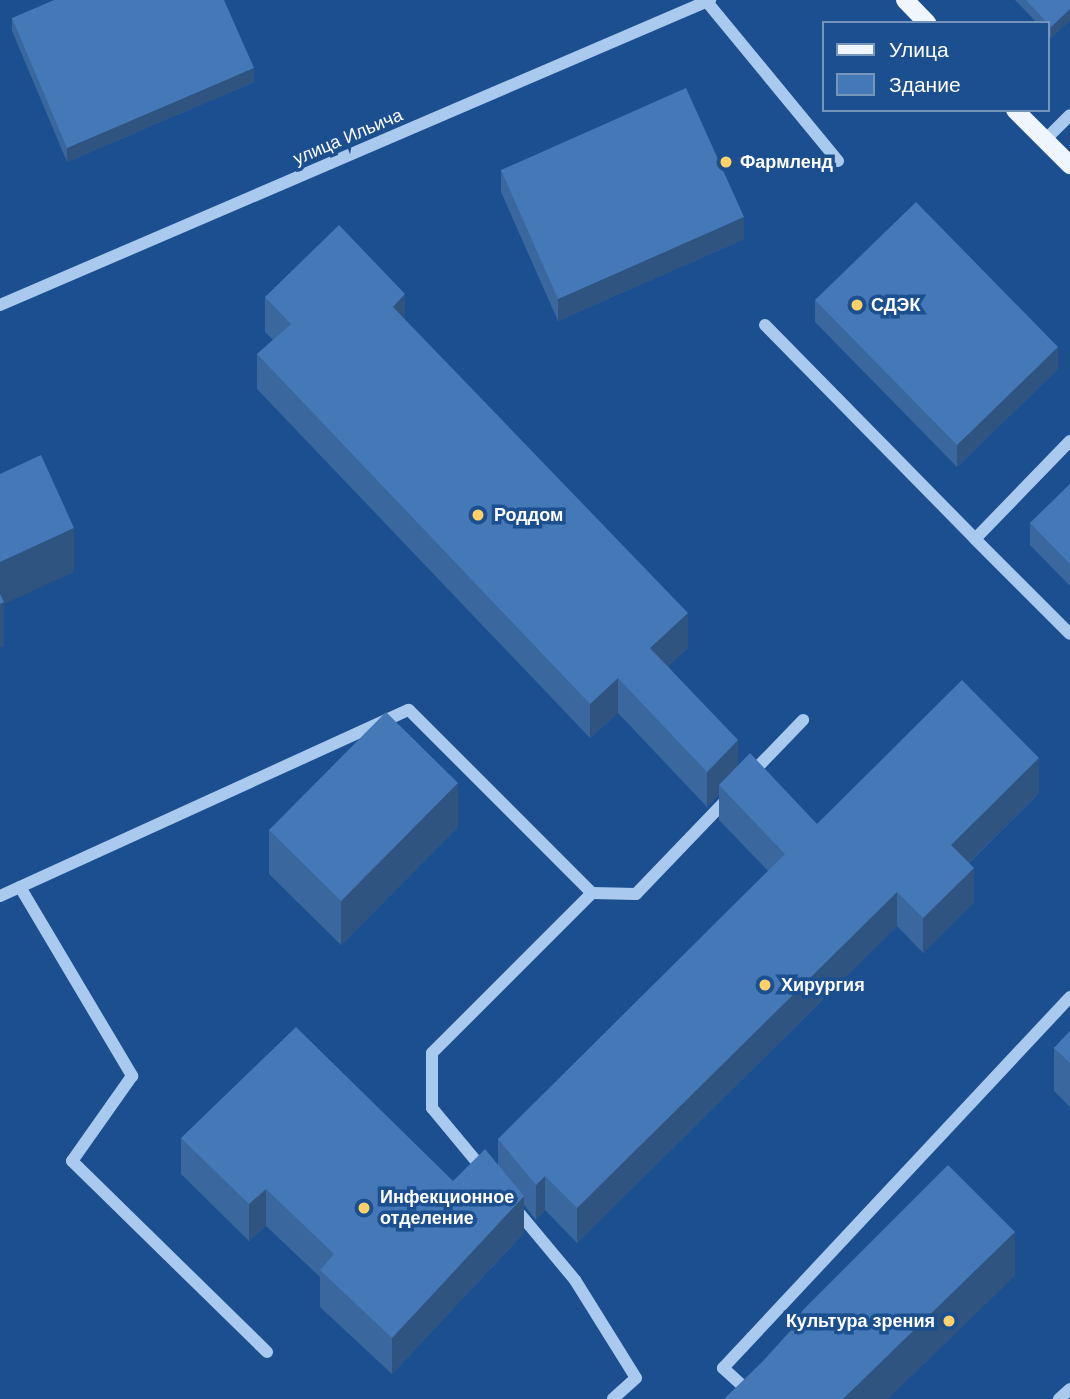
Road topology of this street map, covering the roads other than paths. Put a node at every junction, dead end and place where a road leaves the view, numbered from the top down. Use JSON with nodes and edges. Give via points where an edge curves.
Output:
{"nodes":[{"id":1,"x":905,"y":0,"type":"edge"},
{"id":2,"x":708,"y":1,"type":"edge"},
{"id":3,"x":926,"y":21,"type":"edge"},
{"id":4,"x":1017,"y":112,"type":"edge"},
{"id":5,"x":1070,"y":115,"type":"edge"},
{"id":6,"x":1045,"y":140,"type":"junction"},
{"id":7,"x":838,"y":161,"type":"dead end"},
{"id":8,"x":1070,"y":165,"type":"edge"},
{"id":9,"x":0,"y":305,"type":"edge"},
{"id":10,"x":765,"y":325,"type":"dead end"},
{"id":11,"x":1070,"y":441,"type":"edge"},
{"id":12,"x":975,"y":539,"type":"junction"},
{"id":13,"x":1070,"y":634,"type":"edge"},
{"id":14,"x":803,"y":720,"type":"dead end"},
{"id":15,"x":20,"y":887,"type":"junction"},
{"id":16,"x":592,"y":893,"type":"junction"},
{"id":17,"x":0,"y":896,"type":"edge"},
{"id":18,"x":1070,"y":997,"type":"edge"},
{"id":19,"x":494,"y":1183,"type":"edge"},
{"id":20,"x":503,"y":1194,"type":"edge"},
{"id":21,"x":267,"y":1352,"type":"dead end"},
{"id":22,"x":1070,"y":1389,"type":"edge"},
{"id":23,"x":613,"y":1399,"type":"edge"},
{"id":24,"x":757,"y":1399,"type":"edge"},
{"id":25,"x":1059,"y":1399,"type":"edge"}],
"edges":[{"from":1,"to":3,"type":"main road"},
{"from":2,"to":7,"type":"street"},
{"from":2,"to":9,"type":"street","name":"улица Ильича"},
{"from":4,"to":6,"type":"main road"},
{"from":5,"to":6,"type":"street"},
{"from":6,"to":8,"type":"main road"},
{"from":10,"to":12,"type":"street"},
{"from":11,"to":12,"type":"street"},
{"from":12,"to":13,"type":"street"},
{"from":14,"to":16,"type":"street","via":[[636,894]]},
{"from":15,"to":16,"type":"street","via":[[409,710]]},
{"from":15,"to":17,"type":"street"},
{"from":15,"to":21,"type":"street","via":[[132,1076],[72,1161]]},
{"from":16,"to":19,"type":"street","via":[[432,1054],[432,1108]]},
{"from":18,"to":24,"type":"street","via":[[723,1368]]},
{"from":20,"to":23,"type":"street","via":[[575,1280],[636,1378]]},
{"from":22,"to":25,"type":"street"}]}
